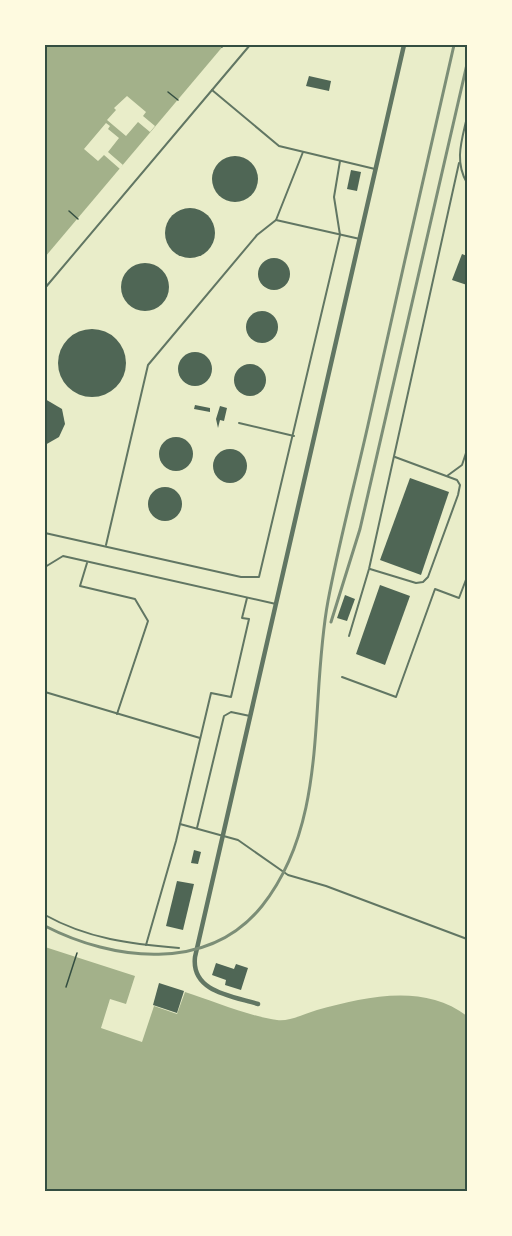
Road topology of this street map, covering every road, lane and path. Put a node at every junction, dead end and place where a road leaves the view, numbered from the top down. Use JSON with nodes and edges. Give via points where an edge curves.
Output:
{"nodes":[{"id":1,"x":250,"y":45,"type":"edge"},
{"id":2,"x":404,"y":45,"type":"edge"},
{"id":3,"x":212,"y":90,"type":"junction"},
{"id":4,"x":168,"y":92,"type":"dead end"},
{"id":5,"x":178,"y":100,"type":"dead end"},
{"id":6,"x":467,"y":117,"type":"edge"},
{"id":7,"x":303,"y":152,"type":"junction"},
{"id":8,"x":340,"y":161,"type":"junction"},
{"id":9,"x":459,"y":163,"type":"junction"},
{"id":10,"x":376,"y":169,"type":"junction"},
{"id":11,"x":467,"y":183,"type":"edge"},
{"id":12,"x":69,"y":211,"type":"dead end"},
{"id":13,"x":78,"y":219,"type":"dead end"},
{"id":14,"x":276,"y":220,"type":"junction"},
{"id":15,"x":340,"y":235,"type":"junction"},
{"id":16,"x":360,"y":239,"type":"junction"},
{"id":17,"x":45,"y":288,"type":"edge"},
{"id":18,"x":239,"y":423,"type":"dead end"},
{"id":19,"x":294,"y":436,"type":"junction"},
{"id":20,"x":467,"y":450,"type":"edge"},
{"id":21,"x":395,"y":457,"type":"junction"},
{"id":22,"x":447,"y":476,"type":"junction"},
{"id":23,"x":45,"y":533,"type":"edge"},
{"id":24,"x":106,"y":545,"type":"junction"},
{"id":25,"x":87,"y":561,"type":"junction"},
{"id":26,"x":45,"y":567,"type":"edge"},
{"id":27,"x":369,"y":569,"type":"junction"},
{"id":28,"x":467,"y":578,"type":"edge"},
{"id":29,"x":247,"y":598,"type":"junction"},
{"id":30,"x":276,"y":604,"type":"junction"},
{"id":31,"x":349,"y":636,"type":"dead end"},
{"id":32,"x":342,"y":678,"type":"dead end"},
{"id":33,"x":45,"y":692,"type":"edge"},
{"id":34,"x":117,"y":714,"type":"junction"},
{"id":35,"x":250,"y":716,"type":"junction"},
{"id":36,"x":200,"y":738,"type":"junction"},
{"id":37,"x":180,"y":824,"type":"junction"},
{"id":38,"x":197,"y":828,"type":"junction"},
{"id":39,"x":223,"y":836,"type":"junction"},
{"id":40,"x":45,"y":915,"type":"edge"},
{"id":41,"x":467,"y":939,"type":"edge"},
{"id":42,"x":146,"y":945,"type":"junction"},
{"id":43,"x":179,"y":948,"type":"dead end"},
{"id":44,"x":77,"y":953,"type":"dead end"},
{"id":45,"x":66,"y":987,"type":"dead end"},
{"id":46,"x":258,"y":1004,"type":"dead end"}],
"edges":[{"from":1,"to":3,"type":"lane"},
{"from":2,"to":10,"type":"street"},
{"from":3,"to":7,"type":"lane","via":[[279,146]]},
{"from":3,"to":17,"type":"lane"},
{"from":4,"to":5,"type":"path"},
{"from":6,"to":9,"type":"lane"},
{"from":7,"to":8,"type":"lane"},
{"from":7,"to":14,"type":"lane"},
{"from":8,"to":10,"type":"lane"},
{"from":8,"to":15,"type":"lane","via":[[334,197]]},
{"from":9,"to":11,"type":"lane"},
{"from":9,"to":21,"type":"lane"},
{"from":10,"to":16,"type":"street"},
{"from":12,"to":13,"type":"path"},
{"from":14,"to":15,"type":"lane"},
{"from":14,"to":24,"type":"lane","via":[[257,235],[148,365]]},
{"from":15,"to":16,"type":"lane"},
{"from":15,"to":19,"type":"lane"},
{"from":16,"to":30,"type":"street"},
{"from":18,"to":19,"type":"lane"},
{"from":19,"to":24,"type":"lane","via":[[260,577],[241,577]]},
{"from":20,"to":22,"type":"lane","via":[[462,465]]},
{"from":21,"to":22,"type":"lane"},
{"from":21,"to":27,"type":"lane"},
{"from":22,"to":27,"type":"lane","via":[[460,485],[428,577],[416,583]]},
{"from":23,"to":24,"type":"lane"},
{"from":25,"to":26,"type":"lane","via":[[63,556]]},
{"from":25,"to":29,"type":"lane"},
{"from":25,"to":34,"type":"lane","via":[[80,586],[135,599],[148,621]]},
{"from":27,"to":31,"type":"lane"},
{"from":28,"to":32,"type":"lane","via":[[459,598],[435,589],[396,697]]},
{"from":29,"to":30,"type":"lane"},
{"from":29,"to":36,"type":"lane","via":[[242,618],[249,619],[231,697],[211,693]]},
{"from":30,"to":35,"type":"street"},
{"from":33,"to":34,"type":"lane"},
{"from":34,"to":36,"type":"lane"},
{"from":35,"to":38,"type":"lane","via":[[231,712],[224,716]]},
{"from":35,"to":39,"type":"street"},
{"from":36,"to":37,"type":"lane"},
{"from":37,"to":38,"type":"lane"},
{"from":37,"to":42,"type":"lane"},
{"from":38,"to":39,"type":"lane"},
{"from":39,"to":41,"type":"lane","via":[[237,840],[288,875]]},
{"from":39,"to":46,"type":"street","via":[[195,971],[206,986]]},
{"from":40,"to":42,"type":"lane","via":[[94,937]]},
{"from":42,"to":43,"type":"lane"},
{"from":44,"to":45,"type":"path"}]}
